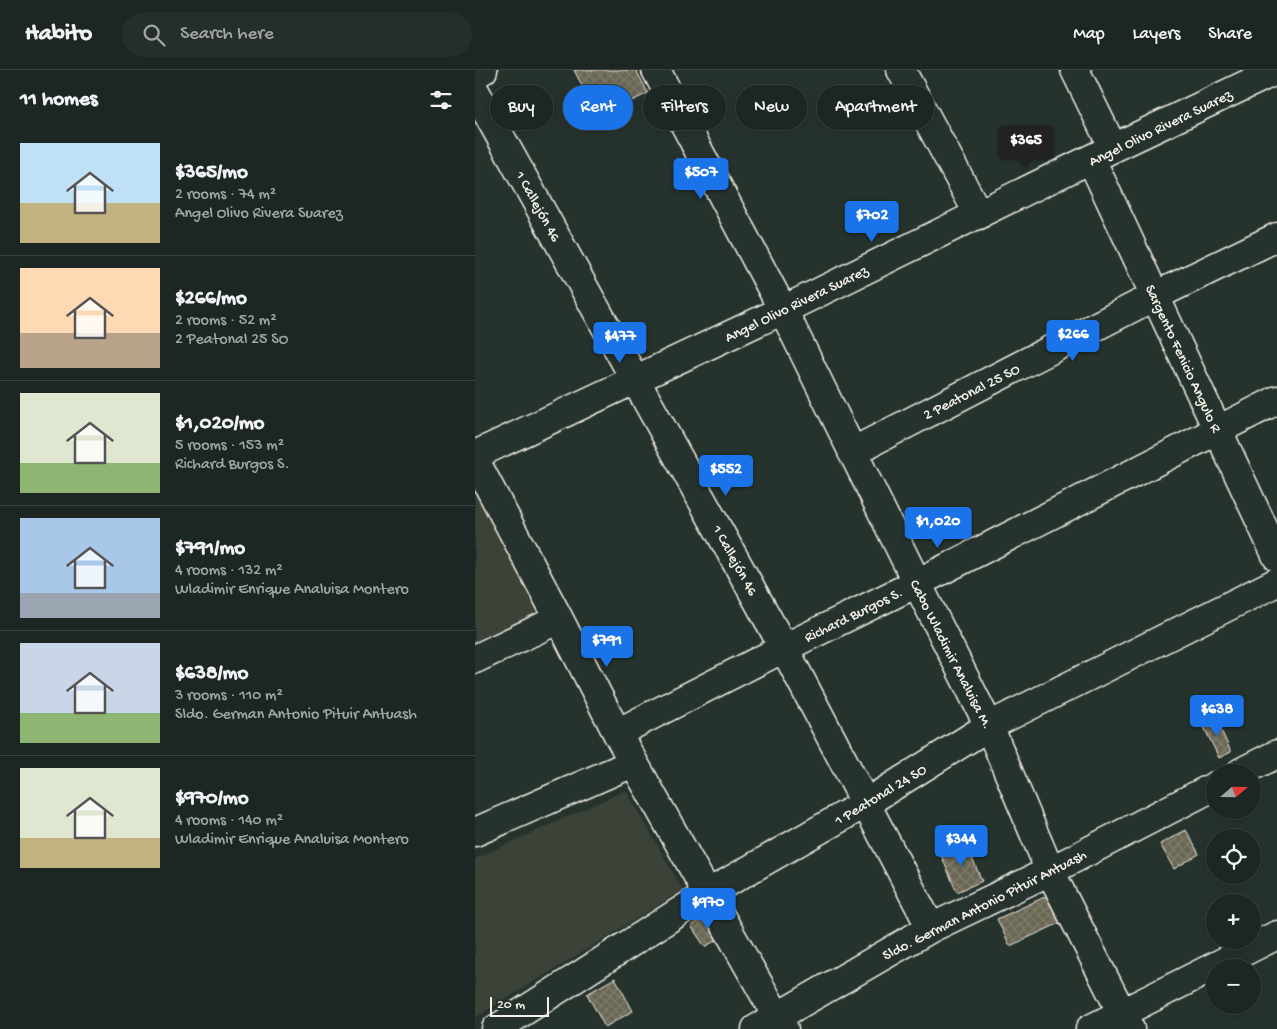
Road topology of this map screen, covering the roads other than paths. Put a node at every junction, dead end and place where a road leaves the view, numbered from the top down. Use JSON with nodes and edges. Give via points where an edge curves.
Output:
{"nodes":[{"id":1,"x":483,"y":70,"type":"edge"},
{"id":2,"x":656,"y":70,"type":"edge"},
{"id":3,"x":901,"y":70,"type":"edge"},
{"id":4,"x":1075,"y":70,"type":"edge"},
{"id":5,"x":1277,"y":70,"type":"edge"},
{"id":6,"x":475,"y":74,"type":"edge"},
{"id":7,"x":1247,"y":77,"type":"edge"},
{"id":8,"x":475,"y":91,"type":"edge"},
{"id":9,"x":1102,"y":154,"type":"junction"},
{"id":10,"x":979,"y":215,"type":"junction"},
{"id":11,"x":1277,"y":237,"type":"edge"},
{"id":12,"x":1155,"y":296,"type":"junction"},
{"id":13,"x":783,"y":310,"type":"junction"},
{"id":14,"x":637,"y":380,"type":"junction"},
{"id":15,"x":1277,"y":400,"type":"edge"},
{"id":16,"x":1218,"y":429,"type":"junction"},
{"id":17,"x":852,"y":452,"type":"junction"},
{"id":18,"x":475,"y":455,"type":"edge"},
{"id":19,"x":475,"y":460,"type":"edge"},
{"id":20,"x":1277,"y":557,"type":"edge"},
{"id":21,"x":1277,"y":582,"type":"edge"},
{"id":22,"x":917,"y":583,"type":"junction"},
{"id":23,"x":559,"y":619,"type":"junction"},
{"id":24,"x":784,"y":648,"type":"junction"},
{"id":25,"x":475,"y":659,"type":"edge"},
{"id":26,"x":989,"y":726,"type":"junction"},
{"id":27,"x":617,"y":733,"type":"junction"},
{"id":28,"x":1277,"y":754,"type":"edge"},
{"id":29,"x":633,"y":762,"type":"junction"},
{"id":30,"x":1257,"y":764,"type":"edge"},
{"id":31,"x":1206,"y":791,"type":"edge"},
{"id":32,"x":866,"y":803,"type":"junction"},
{"id":33,"x":475,"y":832,"type":"edge"},
{"id":34,"x":1050,"y":871,"type":"junction"},
{"id":35,"x":707,"y":894,"type":"junction"},
{"id":36,"x":931,"y":928,"type":"junction"},
{"id":37,"x":1277,"y":935,"type":"edge"},
{"id":38,"x":1126,"y":1021,"type":"edge"},
{"id":39,"x":772,"y":1025,"type":"edge"},
{"id":40,"x":496,"y":1029,"type":"edge"},
{"id":41,"x":1090,"y":1029,"type":"edge"}],
"edges":[{"from":1,"to":6,"type":"street"},
{"from":2,"to":13,"type":"street","name":"Cabo Wladimir Analuisa M."},
{"from":3,"to":10,"type":"street"},
{"from":4,"to":9,"type":"street","name":"Sargento Fenicio Angulo R"},
{"from":5,"to":7,"type":"street","name":"Angel Olivo Rivera Suarez"},
{"from":7,"to":9,"type":"street","name":"Angel Olivo Rivera Suarez"},
{"from":8,"to":14,"type":"street","name":"1 Callejón 46"},
{"from":9,"to":10,"type":"street","name":"Angel Olivo Rivera Suarez"},
{"from":9,"to":12,"type":"street","name":"Sargento Fenicio Angulo R"},
{"from":10,"to":13,"type":"street","name":"Angel Olivo Rivera Suarez"},
{"from":11,"to":12,"type":"street","name":"2 Peatonal 25 SO"},
{"from":12,"to":16,"type":"street","name":"Sargento Fenicio Angulo R"},
{"from":12,"to":17,"type":"street","name":"2 Peatonal 25 SO"},
{"from":13,"to":14,"type":"street","name":"Angel Olivo Rivera Suarez"},
{"from":13,"to":17,"type":"street","name":"Cabo Wladimir Analuisa M."},
{"from":14,"to":18,"type":"street","name":"Angel Olivo Rivera Suarez"},
{"from":14,"to":24,"type":"street","name":"1 Callejón 46"},
{"from":15,"to":16,"type":"street","name":"Richard Burgos S."},
{"from":16,"to":20,"type":"street","name":"Sargento Fenicio Angulo R"},
{"from":16,"to":22,"type":"street","name":"Richard Burgos S."},
{"from":17,"to":22,"type":"street","name":"Cabo Wladimir Analuisa M."},
{"from":19,"to":23,"type":"street"},
{"from":21,"to":26,"type":"street","name":"1 Peatonal 24 SO"},
{"from":22,"to":24,"type":"street","name":"Richard Burgos S."},
{"from":22,"to":26,"type":"street","name":"Cabo Wladimir Analuisa M."},
{"from":23,"to":25,"type":"street"},
{"from":23,"to":27,"type":"street"},
{"from":24,"to":27,"type":"street","name":"Richard Burgos S."},
{"from":24,"to":32,"type":"street","name":"1 Callejón 46"},
{"from":26,"to":32,"type":"street","name":"1 Peatonal 24 SO"},
{"from":26,"to":34,"type":"street","name":"Cabo Wladimir Analuisa M."},
{"from":27,"to":29,"type":"street"},
{"from":28,"to":30,"type":"street"},
{"from":29,"to":33,"type":"street"},
{"from":29,"to":35,"type":"street"},
{"from":31,"to":34,"type":"street","name":"Sldo. German Antonio Pituir Antuash"},
{"from":32,"to":35,"type":"street","name":"1 Peatonal 24 SO"},
{"from":32,"to":36,"type":"street","name":"1 Callejón 46"},
{"from":34,"to":36,"type":"street","name":"Sldo. German Antonio Pituir Antuash"},
{"from":34,"to":38,"type":"street","name":"Cabo Wladimir Analuisa M."},
{"from":35,"to":39,"type":"street"},
{"from":35,"to":40,"type":"street","name":"1 Peatonal 24 SO"},
{"from":36,"to":39,"type":"street","name":"Sldo. German Antonio Pituir Antuash"},
{"from":37,"to":38,"type":"street"},
{"from":38,"to":41,"type":"street"}]}
